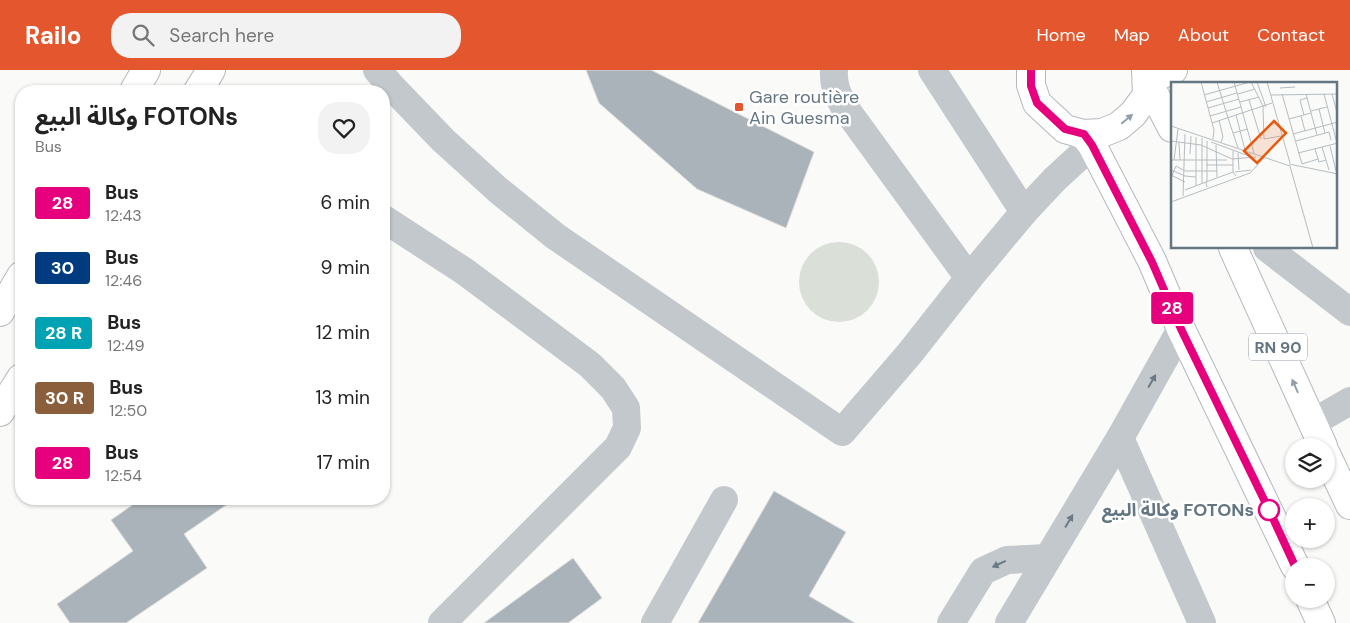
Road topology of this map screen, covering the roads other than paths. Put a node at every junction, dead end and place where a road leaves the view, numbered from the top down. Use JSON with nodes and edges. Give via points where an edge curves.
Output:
{"nodes":[{"id":1,"x":146,"y":70,"type":"edge"},
{"id":2,"x":211,"y":70,"type":"edge"},
{"id":3,"x":377,"y":70,"type":"edge"},
{"id":4,"x":834,"y":70,"type":"edge"},
{"id":5,"x":932,"y":70,"type":"edge"},
{"id":6,"x":1031,"y":70,"type":"edge"},
{"id":7,"x":1172,"y":70,"type":"edge"},
{"id":8,"x":1146,"y":75,"type":"edge"},
{"id":9,"x":137,"y":85,"type":"edge"},
{"id":10,"x":202,"y":85,"type":"edge"},
{"id":11,"x":1171,"y":126,"type":"edge"},
{"id":12,"x":1088,"y":140,"type":"junction"},
{"id":13,"x":1024,"y":212,"type":"junction"},
{"id":14,"x":390,"y":223,"type":"edge"},
{"id":15,"x":1233,"y":249,"type":"edge"},
{"id":16,"x":1268,"y":249,"type":"edge"},
{"id":17,"x":969,"y":278,"type":"junction"},
{"id":18,"x":15,"y":286,"type":"edge"},
{"id":19,"x":0,"y":312,"type":"edge"},
{"id":20,"x":1350,"y":312,"type":"edge"},
{"id":21,"x":1181,"y":329,"type":"junction"},
{"id":22,"x":15,"y":388,"type":"edge"},
{"id":23,"x":1350,"y":401,"type":"edge"},
{"id":24,"x":0,"y":412,"type":"edge"},
{"id":25,"x":1317,"y":435,"type":"edge"},
{"id":26,"x":1120,"y":438,"type":"junction"},
{"id":27,"x":1335,"y":473,"type":"edge"},
{"id":28,"x":724,"y":500,"type":"dead end"},
{"id":29,"x":1350,"y":505,"type":"edge"},
{"id":30,"x":1047,"y":558,"type":"junction"},
{"id":31,"x":1291,"y":558,"type":"edge"},
{"id":32,"x":1314,"y":608,"type":"edge"},
{"id":33,"x":442,"y":623,"type":"edge"},
{"id":34,"x":655,"y":623,"type":"edge"},
{"id":35,"x":951,"y":623,"type":"edge"},
{"id":36,"x":1008,"y":623,"type":"edge"},
{"id":37,"x":1202,"y":623,"type":"edge"},
{"id":38,"x":1321,"y":623,"type":"edge"}],
"edges":[{"from":1,"to":9,"type":"main road"},
{"from":2,"to":10,"type":"main road"},
{"from":3,"to":17,"type":"street","via":[[443,140],[555,236],[842,432]]},
{"from":4,"to":17,"type":"street","via":[[836,92],[843,105]]},
{"from":5,"to":13,"type":"street"},
{"from":6,"to":12,"type":"main road","via":[[1031,86],[1037,103],[1065,129]]},
{"from":7,"to":8,"type":"main road"},
{"from":8,"to":11,"type":"main road"},
{"from":12,"to":8,"type":"main road","one_way":true,"via":[[1119,126],[1133,114],[1147,95]]},
{"from":12,"to":13,"type":"street"},
{"from":12,"to":21,"type":"main road","via":[[1152,262]]},
{"from":13,"to":17,"type":"street"},
{"from":14,"to":33,"type":"street","via":[[464,271],[590,365],[613,388],[626,408],[627,428],[618,447]]},
{"from":25,"to":15,"type":"main road","number":"RN 90","one_way":true},
{"from":16,"to":20,"type":"street"},
{"from":18,"to":19,"type":"main road"},
{"from":26,"to":21,"type":"street","one_way":true},
{"from":21,"to":31,"type":"main road"},
{"from":22,"to":24,"type":"main road"},
{"from":23,"to":25,"type":"street"},
{"from":30,"to":26,"type":"street","one_way":true},
{"from":26,"to":37,"type":"street"},
{"from":27,"to":29,"type":"main road"},
{"from":28,"to":34,"type":"street"},
{"from":30,"to":35,"type":"street","one_way":true,"via":[[1007,560],[983,571]]},
{"from":30,"to":36,"type":"street"},
{"from":32,"to":38,"type":"main road"}]}
